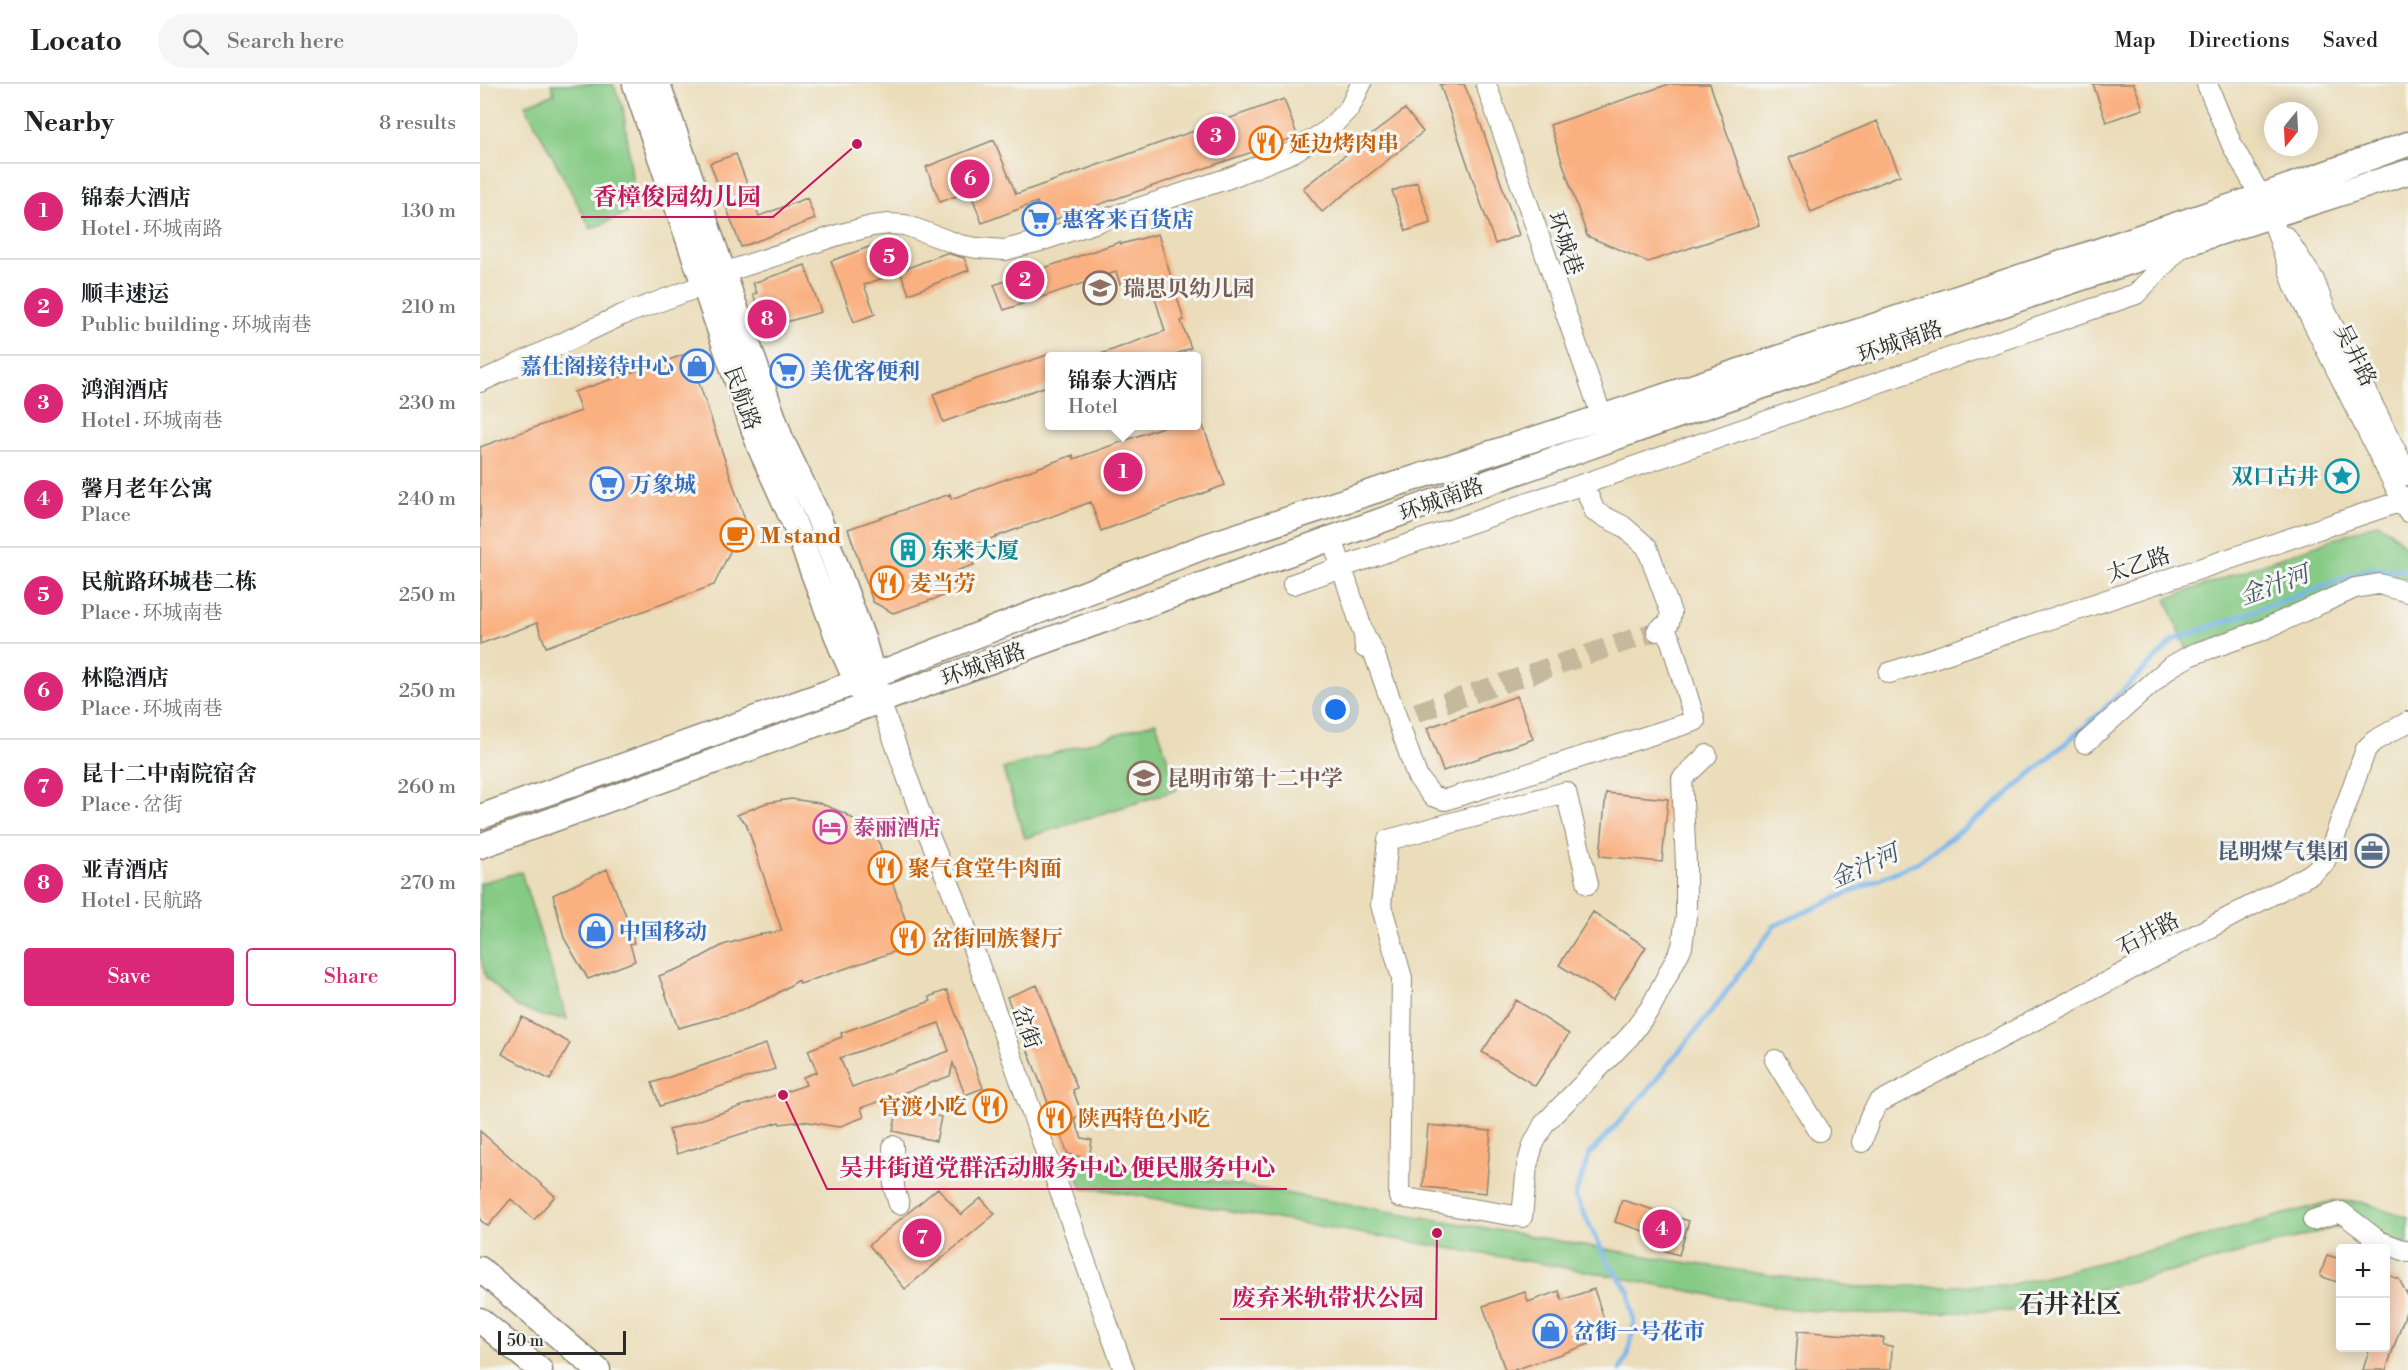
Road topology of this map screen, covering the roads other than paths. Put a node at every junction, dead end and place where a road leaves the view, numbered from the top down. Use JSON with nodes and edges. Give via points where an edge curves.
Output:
{"nodes":[{"id":1,"x":635,"y":84,"type":"edge"},
{"id":2,"x":658,"y":84,"type":"edge"},
{"id":3,"x":1361,"y":84,"type":"edge"},
{"id":4,"x":1486,"y":84,"type":"edge"},
{"id":5,"x":2207,"y":84,"type":"edge"},
{"id":6,"x":2408,"y":144,"type":"edge"},
{"id":7,"x":2408,"y":172,"type":"edge"},
{"id":8,"x":2267,"y":205,"type":"junction"},
{"id":9,"x":2182,"y":245,"type":"junction"},
{"id":10,"x":713,"y":279,"type":"junction"},
{"id":11,"x":480,"y":382,"type":"edge"},
{"id":12,"x":1602,"y":417,"type":"junction"},
{"id":13,"x":2408,"y":475,"type":"edge"},
{"id":14,"x":1584,"y":485,"type":"junction"},
{"id":15,"x":2405,"y":506,"type":"edge"},
{"id":16,"x":1332,"y":538,"type":"junction"},
{"id":17,"x":1341,"y":567,"type":"junction"},
{"id":18,"x":1293,"y":584,"type":"dead end"},
{"id":19,"x":2408,"y":592,"type":"edge"},
{"id":20,"x":1364,"y":635,"type":"junction"},
{"id":21,"x":1889,"y":674,"type":"dead end"},
{"id":22,"x":865,"y":679,"type":"junction"},
{"id":23,"x":874,"y":704,"type":"junction"},
{"id":24,"x":1388,"y":722,"type":"dead end"},
{"id":25,"x":2408,"y":722,"type":"edge"},
{"id":26,"x":2085,"y":743,"type":"dead end"},
{"id":27,"x":1707,"y":755,"type":"dead end"},
{"id":28,"x":480,"y":818,"type":"edge"},
{"id":29,"x":480,"y":846,"type":"edge"},
{"id":30,"x":1588,"y":884,"type":"dead end"},
{"id":31,"x":1775,"y":1060,"type":"dead end"},
{"id":32,"x":1819,"y":1131,"type":"dead end"},
{"id":33,"x":1862,"y":1142,"type":"dead end"},
{"id":34,"x":893,"y":1146,"type":"dead end"},
{"id":35,"x":899,"y":1204,"type":"dead end"},
{"id":36,"x":2313,"y":1220,"type":"dead end"},
{"id":37,"x":2408,"y":1252,"type":"edge"},
{"id":38,"x":480,"y":1269,"type":"edge"},
{"id":39,"x":480,"y":1320,"type":"edge"},
{"id":40,"x":540,"y":1370,"type":"edge"},
{"id":41,"x":598,"y":1370,"type":"edge"},
{"id":42,"x":1110,"y":1370,"type":"edge"},
{"id":43,"x":1124,"y":1370,"type":"edge"}],
"edges":[{"from":1,"to":10,"type":"main road","name":"民航路"},
{"from":2,"to":10,"type":"main road","name":"民航路"},
{"from":3,"to":10,"type":"street","via":[[1350,107],[1328,130],[1293,152],[1229,178],[1040,241],[1005,250],[977,248],[905,225],[889,224],[838,236]]},
{"from":4,"to":12,"type":"street","name":"环城巷"},
{"from":5,"to":8,"type":"street","name":"吴井路","via":[[2232,145]]},
{"from":6,"to":8,"type":"main road","name":"环城南路"},
{"from":7,"to":8,"type":"main road","name":"环城南路"},
{"from":8,"to":9,"type":"main road","name":"环城南路"},
{"from":8,"to":12,"type":"main road","name":"环城南路"},
{"from":8,"to":13,"type":"street","name":"吴井路","via":[[2314,280],[2326,312]]},
{"from":8,"to":15,"type":"street","name":"吴井路","via":[[2295,287]]},
{"from":9,"to":14,"type":"street","via":[[2136,294]]},
{"from":9,"to":16,"type":"main road","name":"环城南路","via":[[1603,441]]},
{"from":10,"to":11,"type":"street","via":[[622,315]]},
{"from":10,"to":22,"type":"main road","name":"民航路","via":[[781,440],[818,516],[863,639]]},
{"from":12,"to":22,"type":"main road","name":"环城南路","via":[[1206,546]]},
{"from":14,"to":17,"type":"street"},
{"from":14,"to":20,"type":"street","via":[[1595,512],[1623,525],[1647,547],[1671,613],[1669,623],[1660,630],[1671,641],[1695,721],[1445,800],[1432,796],[1417,776],[1374,653]]},
{"from":15,"to":21,"type":"street","name":"太乙路"},
{"from":16,"to":17,"type":"street"},
{"from":16,"to":23,"type":"main road","name":"环城南路"},
{"from":17,"to":18,"type":"street"},
{"from":17,"to":20,"type":"street"},
{"from":19,"to":26,"type":"street","via":[[2379,584],[2355,588],[2260,631],[2192,655],[2170,667]]},
{"from":20,"to":24,"type":"street","via":[[1367,664]]},
{"from":22,"to":23,"type":"main road","name":"民航路"},
{"from":22,"to":28,"type":"main road","name":"环城南路"},
{"from":23,"to":29,"type":"main road","name":"环城南路"},
{"from":23,"to":42,"type":"street","name":"岔街","via":[[911,826],[943,902]]},
{"from":23,"to":43,"type":"street","name":"岔街","via":[[955,898]]},
{"from":25,"to":33,"type":"street","name":"石井路","via":[[2366,749],[2331,848],[2324,863],[2311,874],[1878,1103]]},
{"from":27,"to":30,"type":"street","via":[[1682,779],[1686,916],[1682,947],[1652,1007],[1630,1036],[1544,1124],[1527,1166],[1522,1217],[1399,1197],[1402,978],[1381,905],[1388,840],[1566,792]]},
{"from":31,"to":32,"type":"street"},
{"from":34,"to":35,"type":"street","via":[[894,1188]]},
{"from":36,"to":37,"type":"street","via":[[2341,1212],[2379,1241]]},
{"from":38,"to":41,"type":"main road"},
{"from":39,"to":40,"type":"main road"}]}
